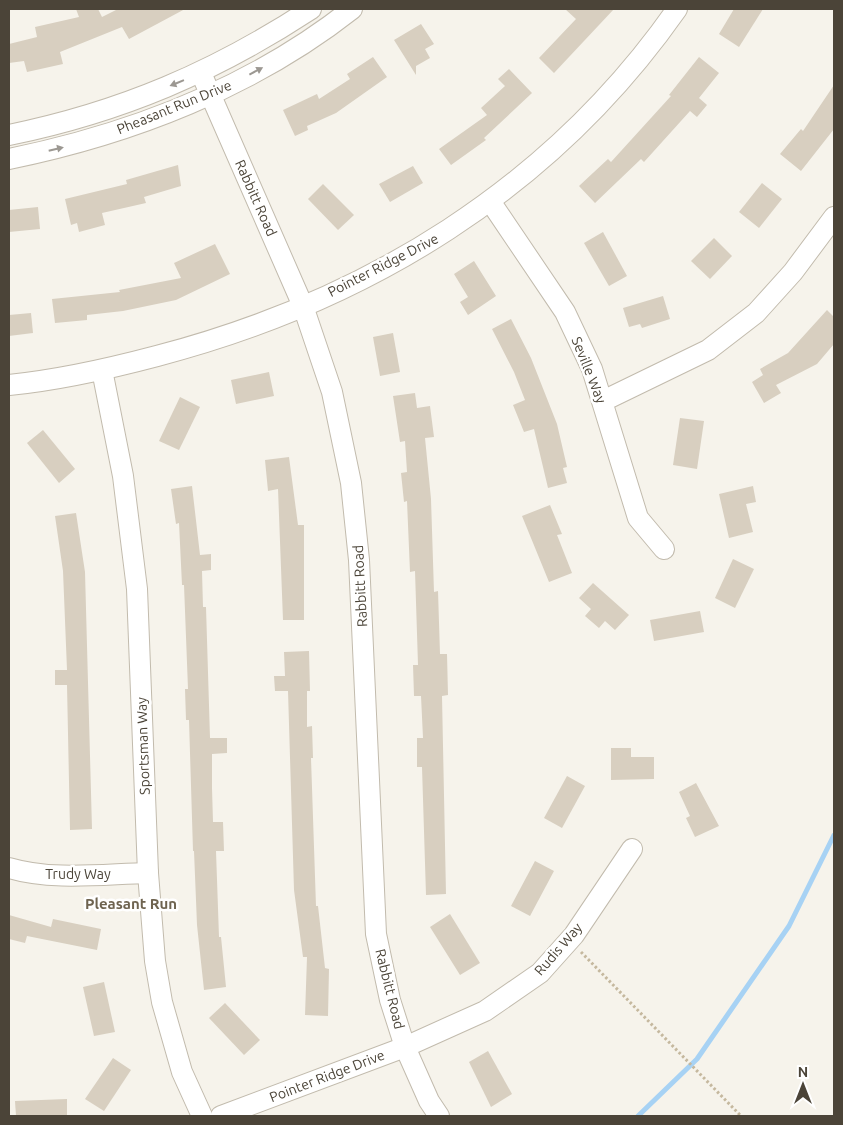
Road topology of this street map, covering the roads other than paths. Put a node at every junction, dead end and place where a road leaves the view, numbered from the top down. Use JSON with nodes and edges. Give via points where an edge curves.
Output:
{"nodes":[{"id":1,"x":311,"y":9,"type":"edge"},
{"id":2,"x":352,"y":9,"type":"edge"},
{"id":3,"x":677,"y":9,"type":"edge"},
{"id":4,"x":201,"y":73,"type":"junction"},
{"id":5,"x":211,"y":95,"type":"junction"},
{"id":6,"x":9,"y":135,"type":"edge"},
{"id":7,"x":9,"y":159,"type":"edge"},
{"id":8,"x":490,"y":201,"type":"junction"},
{"id":9,"x":834,"y":218,"type":"edge"},
{"id":10,"x":303,"y":306,"type":"junction"},
{"id":11,"x":102,"y":370,"type":"junction"},
{"id":12,"x":9,"y":385,"type":"edge"},
{"id":13,"x":603,"y":401,"type":"junction"},
{"id":14,"x":664,"y":549,"type":"dead end"},
{"id":15,"x":632,"y":848,"type":"dead end"},
{"id":16,"x":9,"y":868,"type":"edge"},
{"id":17,"x":148,"y":873,"type":"junction"},
{"id":18,"x":405,"y":1047,"type":"junction"},
{"id":19,"x":202,"y":1116,"type":"edge"},
{"id":20,"x":222,"y":1116,"type":"edge"},
{"id":21,"x":438,"y":1116,"type":"edge"}],
"edges":[{"from":1,"to":4,"type":"street","name":"Pheasant Run Drive","via":[[262,41]]},
{"from":5,"to":2,"type":"street","name":"Pheasant Run Drive","one_way":true,"via":[[274,62]]},
{"from":3,"to":8,"type":"street","name":"Pointer Ridge Drive","via":[[652,44],[587,118],[530,171]]},
{"from":4,"to":5,"type":"street","name":"Rabbitt Road"},
{"from":4,"to":6,"type":"street","name":"Pheasant Run Drive","one_way":true,"via":[[130,102]]},
{"from":7,"to":5,"type":"street","name":"Pheasant Run Drive","one_way":true,"via":[[61,148],[138,124]]},
{"from":5,"to":10,"type":"street","name":"Rabbitt Road"},
{"from":8,"to":10,"type":"street","name":"Pointer Ridge Drive","via":[[392,264]]},
{"from":8,"to":13,"type":"street","name":"Seville Way","via":[[565,312]]},
{"from":9,"to":13,"type":"street","via":[[793,272],[756,313],[708,350]]},
{"from":10,"to":11,"type":"street","name":"Pointer Ridge Drive","via":[[215,341]]},
{"from":10,"to":18,"type":"street","name":"Rabbitt Road","via":[[332,392],[351,483],[359,560],[376,934],[390,1000]]},
{"from":11,"to":12,"type":"street","name":"Pointer Ridge Drive"},
{"from":11,"to":17,"type":"street","name":"Sportsman Way","via":[[123,476],[136,588]]},
{"from":13,"to":14,"type":"street","name":"Seville Way","via":[[638,518]]},
{"from":15,"to":18,"type":"street","name":"Rudis Way","via":[[569,940],[540,973],[485,1011]]},
{"from":16,"to":17,"type":"street","name":"Trudy Way","via":[[56,875]]},
{"from":17,"to":19,"type":"street","name":"Sportsman Way","via":[[155,961],[162,1002],[182,1072]]},
{"from":18,"to":20,"type":"street","name":"Pointer Ridge Drive"},
{"from":18,"to":21,"type":"street","name":"Rabbitt Road"}]}
